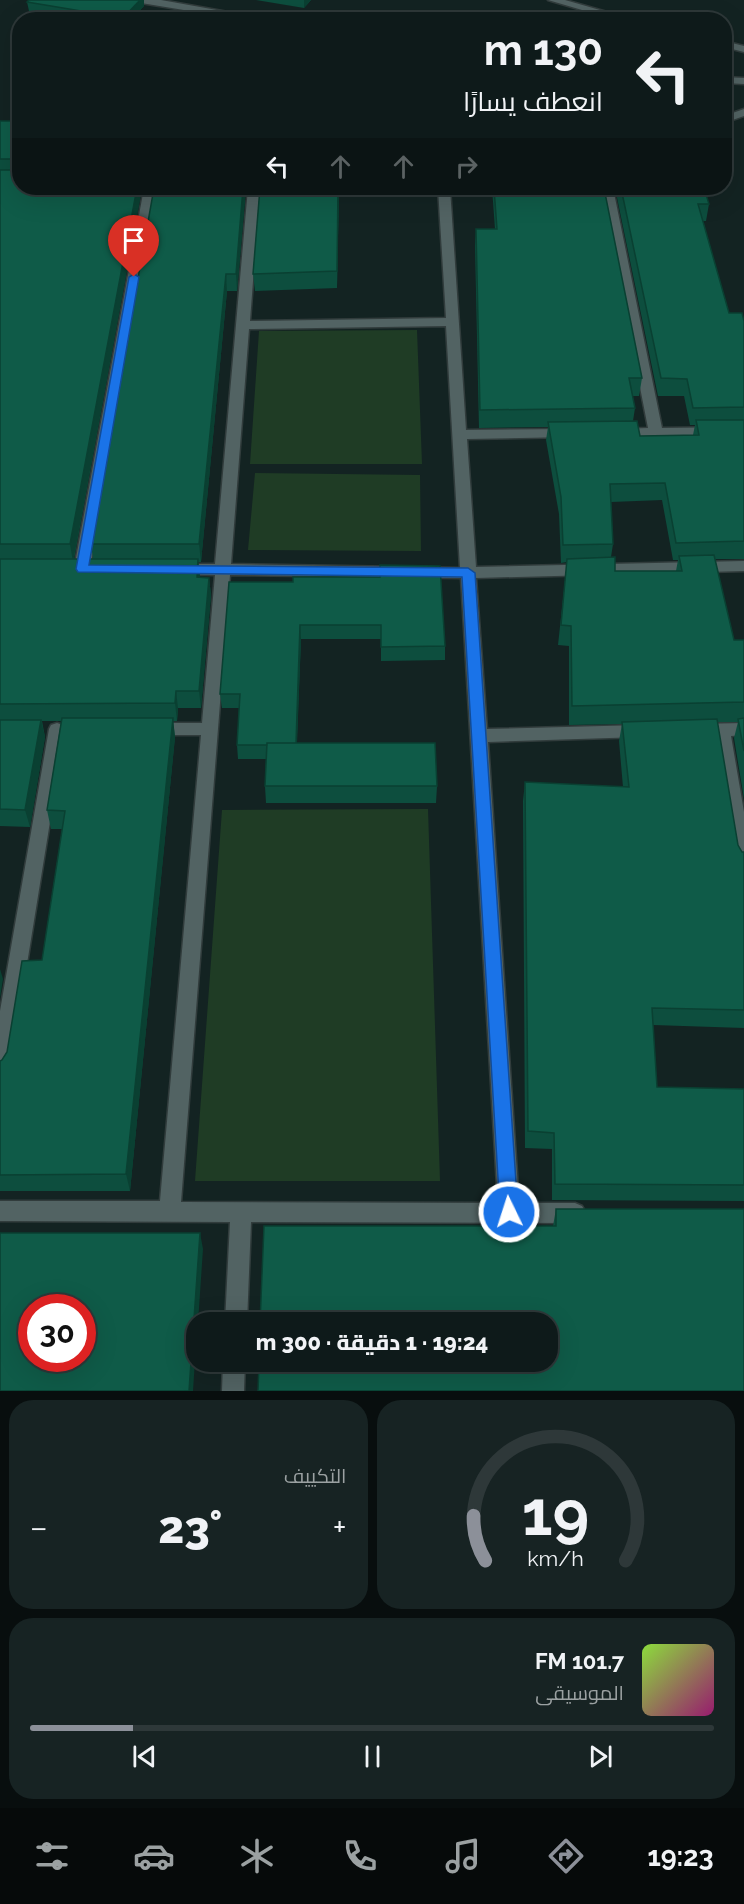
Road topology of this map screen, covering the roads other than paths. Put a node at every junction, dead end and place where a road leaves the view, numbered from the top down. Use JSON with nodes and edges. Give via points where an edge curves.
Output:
{"nodes":[{"id":1,"x":141,"y":0,"type":"edge"},
{"id":2,"x":553,"y":0,"type":"edge"},
{"id":3,"x":566,"y":3,"type":"junction"},
{"id":4,"x":217,"y":12,"type":"edge"},
{"id":5,"x":571,"y":12,"type":"edge"},
{"id":6,"x":600,"y":12,"type":"edge"},
{"id":7,"x":149,"y":195,"type":"edge"},
{"id":8,"x":253,"y":195,"type":"edge"},
{"id":9,"x":444,"y":195,"type":"edge"},
{"id":10,"x":608,"y":195,"type":"edge"},
{"id":11,"x":453,"y":322,"type":"junction"},
{"id":12,"x":243,"y":325,"type":"junction"},
{"id":13,"x":744,"y":431,"type":"edge"},
{"id":14,"x":656,"y":432,"type":"junction"},
{"id":15,"x":459,"y":435,"type":"junction"},
{"id":16,"x":744,"y":566,"type":"edge"},
{"id":17,"x":82,"y":569,"type":"edge"},
{"id":18,"x":164,"y":569,"type":"edge"},
{"id":19,"x":223,"y":569,"type":"junction"},
{"id":20,"x":468,"y":573,"type":"junction"},
{"id":21,"x":57,"y":729,"type":"edge"},
{"id":22,"x":139,"y":729,"type":"edge"},
{"id":23,"x":210,"y":729,"type":"junction"},
{"id":24,"x":721,"y":729,"type":"junction"},
{"id":25,"x":744,"y":729,"type":"edge"},
{"id":26,"x":479,"y":736,"type":"junction"},
{"id":27,"x":744,"y":863,"type":"edge"},
{"id":28,"x":0,"y":1069,"type":"edge"},
{"id":29,"x":0,"y":1211,"type":"edge"},
{"id":30,"x":241,"y":1211,"type":"junction"},
{"id":31,"x":170,"y":1212,"type":"junction"},
{"id":32,"x":509,"y":1212,"type":"junction"},
{"id":33,"x":591,"y":1213,"type":"edge"},
{"id":34,"x":236,"y":1312,"type":"edge"},
{"id":35,"x":233,"y":1372,"type":"edge"},
{"id":36,"x":232,"y":1391,"type":"edge"}],
"edges":[{"from":1,"to":4,"type":"street"},
{"from":2,"to":3,"type":"street"},
{"from":3,"to":5,"type":"street"},
{"from":3,"to":6,"type":"street"},
{"from":7,"to":17,"type":"street"},
{"from":8,"to":12,"type":"street"},
{"from":9,"to":11,"type":"street"},
{"from":10,"to":14,"type":"street"},
{"from":11,"to":12,"type":"street"},
{"from":11,"to":15,"type":"street"},
{"from":12,"to":19,"type":"street"},
{"from":13,"to":14,"type":"street"},
{"from":14,"to":15,"type":"street"},
{"from":15,"to":20,"type":"street"},
{"from":16,"to":20,"type":"street"},
{"from":18,"to":19,"type":"street"},
{"from":19,"to":20,"type":"street"},
{"from":19,"to":23,"type":"street"},
{"from":20,"to":26,"type":"street"},
{"from":21,"to":28,"type":"street"},
{"from":22,"to":23,"type":"street"},
{"from":23,"to":31,"type":"street"},
{"from":24,"to":25,"type":"street"},
{"from":24,"to":26,"type":"street"},
{"from":24,"to":27,"type":"street"},
{"from":26,"to":32,"type":"street"},
{"from":29,"to":31,"type":"street"},
{"from":30,"to":31,"type":"street"},
{"from":30,"to":32,"type":"street"},
{"from":30,"to":34,"type":"street"},
{"from":32,"to":33,"type":"street"},
{"from":35,"to":36,"type":"street"}]}
